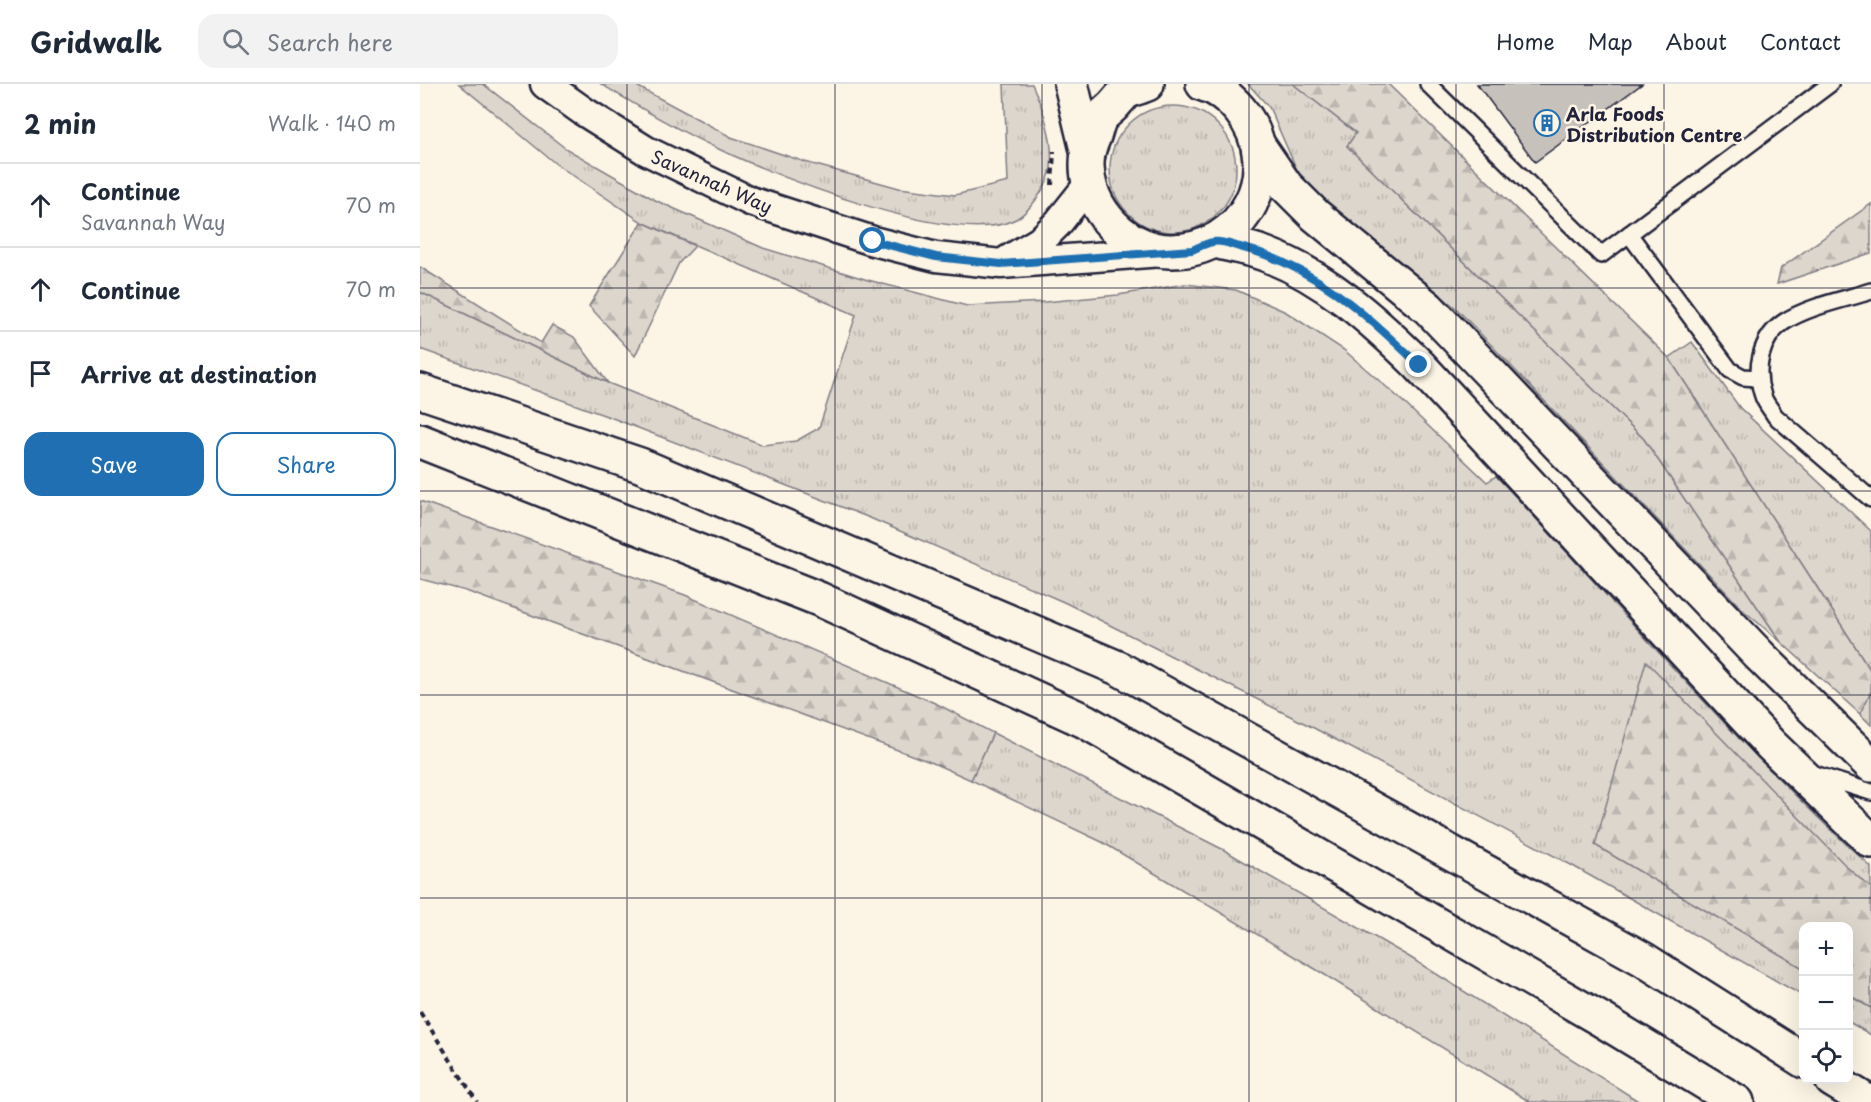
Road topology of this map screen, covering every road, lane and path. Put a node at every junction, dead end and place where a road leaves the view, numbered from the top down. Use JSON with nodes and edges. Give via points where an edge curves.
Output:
{"nodes":[{"id":1,"x":545,"y":84,"type":"edge"},
{"id":2,"x":1071,"y":84,"type":"edge"},
{"id":3,"x":1147,"y":84,"type":"edge"},
{"id":4,"x":1203,"y":84,"type":"edge"},
{"id":5,"x":1428,"y":84,"type":"edge"},
{"id":6,"x":1830,"y":84,"type":"edge"},
{"id":7,"x":1055,"y":142,"type":"dead end"},
{"id":8,"x":1258,"y":145,"type":"junction"},
{"id":9,"x":1088,"y":169,"type":"junction"},
{"id":10,"x":1047,"y":193,"type":"dead end"},
{"id":11,"x":1629,"y":234,"type":"junction"},
{"id":12,"x":1215,"y":241,"type":"junction"},
{"id":13,"x":1167,"y":251,"type":"junction"},
{"id":14,"x":1001,"y":264,"type":"junction"},
{"id":15,"x":1871,"y":291,"type":"edge"},
{"id":16,"x":1758,"y":378,"type":"junction"},
{"id":17,"x":420,"y":392,"type":"edge"},
{"id":18,"x":420,"y":441,"type":"edge"},
{"id":19,"x":1871,"y":499,"type":"edge"},
{"id":20,"x":1871,"y":765,"type":"edge"},
{"id":21,"x":1797,"y":769,"type":"junction"},
{"id":22,"x":1871,"y":792,"type":"edge"},
{"id":23,"x":1871,"y":841,"type":"edge"},
{"id":24,"x":1643,"y":959,"type":"junction"},
{"id":25,"x":420,"y":1011,"type":"edge"},
{"id":26,"x":1602,"y":1020,"type":"junction"},
{"id":27,"x":1799,"y":1043,"type":"edge"},
{"id":28,"x":1799,"y":1058,"type":"edge"},
{"id":29,"x":1853,"y":1072,"type":"edge"},
{"id":30,"x":1871,"y":1081,"type":"edge"},
{"id":31,"x":1839,"y":1084,"type":"edge"},
{"id":32,"x":477,"y":1102,"type":"edge"},
{"id":33,"x":1718,"y":1102,"type":"edge"},
{"id":34,"x":1737,"y":1102,"type":"edge"},
{"id":35,"x":1868,"y":1102,"type":"edge"}],
"edges":[{"from":1,"to":14,"type":"street","name":"Savannah Way","via":[[645,150],[750,201],[936,257]]},
{"from":2,"to":9,"type":"main road"},
{"from":3,"to":9,"type":"main road","via":[[1125,93],[1100,119]]},
{"from":4,"to":8,"type":"main road","via":[[1233,101],[1249,121]]},
{"from":5,"to":11,"type":"lane","via":[[1601,255]]},
{"from":6,"to":11,"type":"lane"},
{"from":7,"to":10,"type":"path","via":[[1053,184]]},
{"from":8,"to":12,"type":"main road","via":[[1261,168],[1248,211]]},
{"from":8,"to":20,"type":"main road","via":[[1286,186],[1315,215],[1428,308],[1760,656]]},
{"from":9,"to":13,"type":"main road","via":[[1101,212],[1121,234],[1143,246]]},
{"from":9,"to":14,"type":"street","via":[[1058,224],[1040,241]]},
{"from":11,"to":16,"type":"lane","via":[[1730,370],[1743,377]]},
{"from":12,"to":13,"type":"main road","via":[[1192,250]]},
{"from":12,"to":21,"type":"main road","via":[[1264,253],[1312,276],[1381,328]]},
{"from":13,"to":14,"type":"street","name":"Savannah Way"},
{"from":15,"to":16,"type":"lane","via":[[1800,313],[1782,323],[1768,338],[1759,357]]},
{"from":16,"to":19,"type":"lane","via":[[1763,398],[1775,416]]},
{"from":17,"to":24,"type":"main road","via":[[640,465],[1118,668]]},
{"from":18,"to":26,"type":"main road","via":[[819,599],[1086,721]]},
{"from":21,"to":22,"type":"lane"},
{"from":21,"to":23,"type":"main road"},
{"from":24,"to":27,"type":"main road"},
{"from":24,"to":28,"type":"main road"},
{"from":25,"to":32,"type":"path"},
{"from":26,"to":33,"type":"main road"},
{"from":26,"to":34,"type":"main road"},
{"from":29,"to":30,"type":"main road"},
{"from":31,"to":35,"type":"main road"}]}
